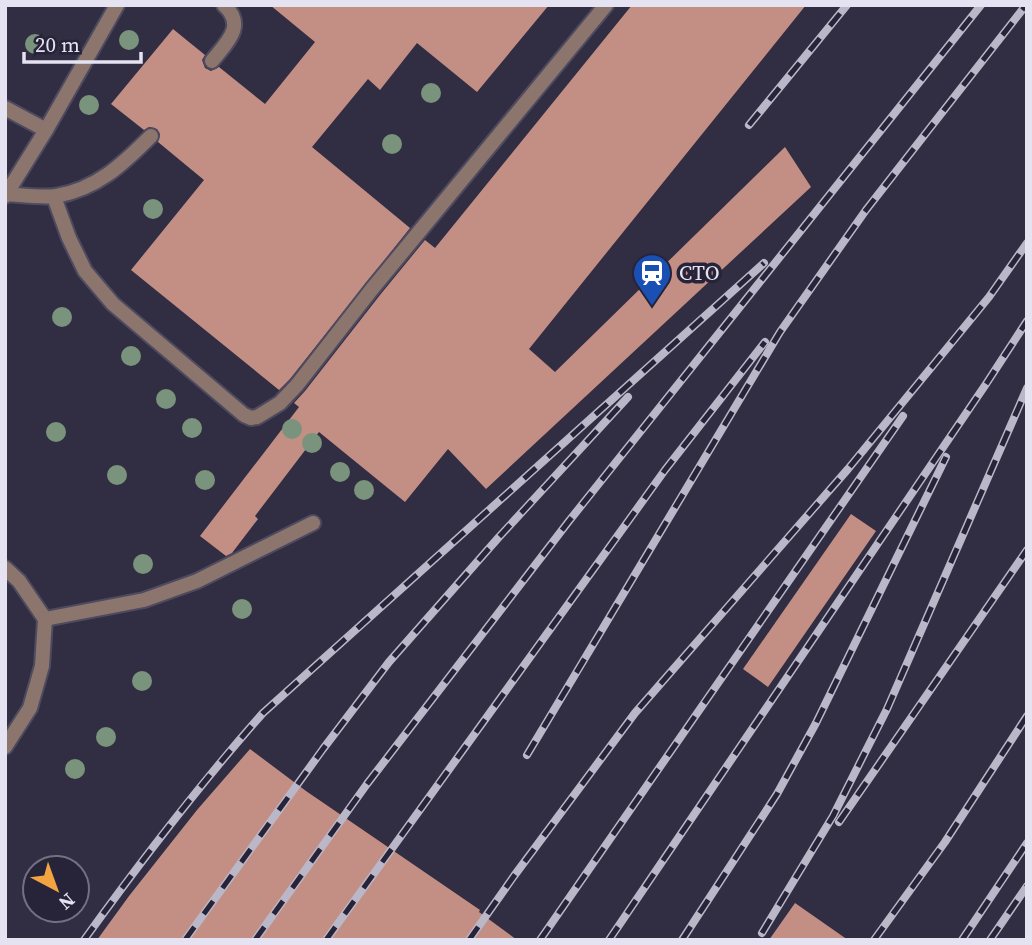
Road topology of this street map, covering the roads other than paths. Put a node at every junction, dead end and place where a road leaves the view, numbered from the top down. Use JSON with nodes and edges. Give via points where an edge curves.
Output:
{"nodes":[{"id":1,"x":117,"y":5,"type":"edge"},
{"id":2,"x":224,"y":5,"type":"edge"},
{"id":3,"x":606,"y":5,"type":"edge"},
{"id":4,"x":212,"y":61,"type":"dead end"},
{"id":5,"x":5,"y":108,"type":"edge"},
{"id":6,"x":46,"y":130,"type":"junction"},
{"id":7,"x":151,"y":136,"type":"dead end"},
{"id":8,"x":6,"y":195,"type":"edge"},
{"id":9,"x":54,"y":197,"type":"junction"},
{"id":10,"x":313,"y":523,"type":"dead end"},
{"id":11,"x":5,"y":568,"type":"edge"},
{"id":12,"x":45,"y":619,"type":"junction"},
{"id":13,"x":5,"y":747,"type":"edge"}],
"edges":[{"from":1,"to":6,"type":"lane"},
{"from":2,"to":4,"type":"lane","via":[[231,12],[234,32]]},
{"from":3,"to":9,"type":"lane","via":[[297,385],[257,417],[244,415],[113,304],[85,271]]},
{"from":5,"to":6,"type":"lane"},
{"from":6,"to":8,"type":"lane"},
{"from":7,"to":9,"type":"lane","via":[[109,175]]},
{"from":8,"to":9,"type":"lane"},
{"from":10,"to":12,"type":"lane","via":[[197,581],[144,600]]},
{"from":11,"to":12,"type":"lane"},
{"from":12,"to":13,"type":"lane","via":[[42,666],[30,708]]}]}
